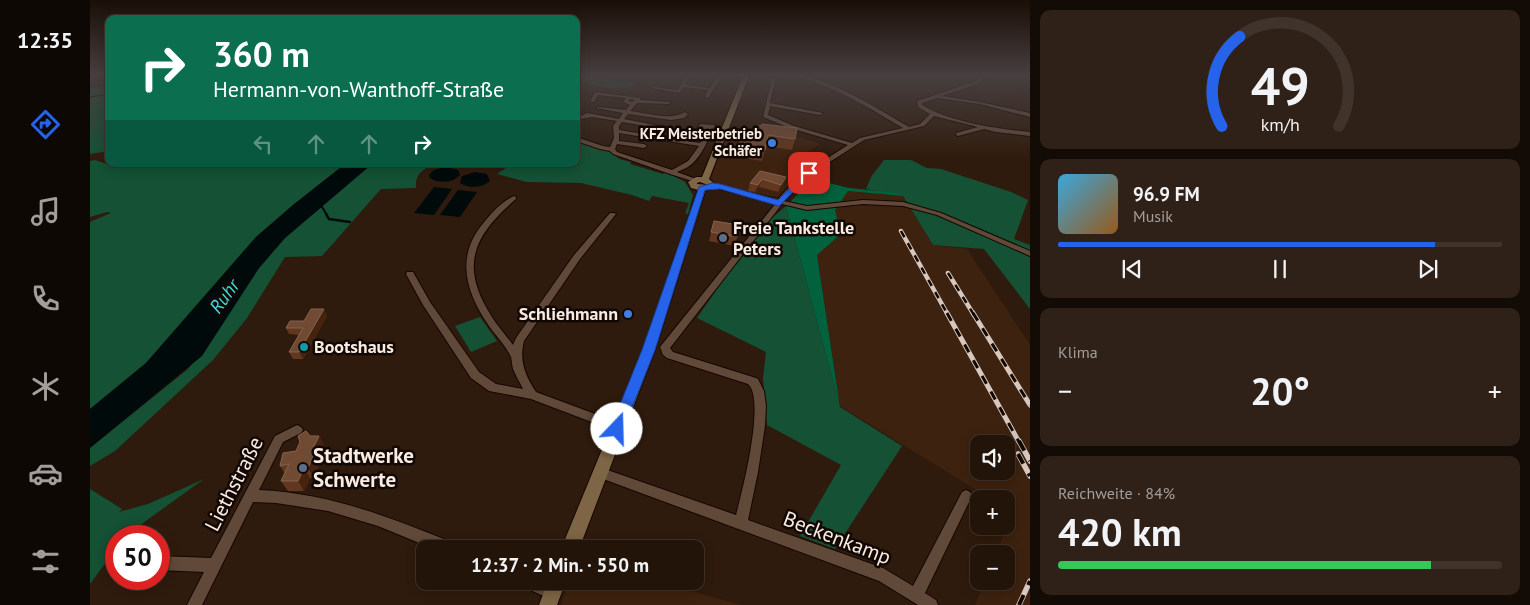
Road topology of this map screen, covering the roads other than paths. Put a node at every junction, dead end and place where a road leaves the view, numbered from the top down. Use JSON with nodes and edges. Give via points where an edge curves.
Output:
{"nodes":[{"id":1,"x":591,"y":104,"type":"edge"},
{"id":2,"x":634,"y":104,"type":"edge"},
{"id":3,"x":735,"y":104,"type":"edge"},
{"id":4,"x":768,"y":104,"type":"edge"},
{"id":5,"x":769,"y":104,"type":"edge"},
{"id":6,"x":866,"y":104,"type":"edge"},
{"id":7,"x":918,"y":104,"type":"edge"},
{"id":8,"x":987,"y":104,"type":"edge"},
{"id":9,"x":598,"y":108,"type":"dead end"},
{"id":10,"x":627,"y":112,"type":"junction"},
{"id":11,"x":820,"y":113,"type":"dead end"},
{"id":12,"x":685,"y":114,"type":"dead end"},
{"id":13,"x":933,"y":114,"type":"junction"},
{"id":14,"x":1030,"y":116,"type":"edge"},
{"id":15,"x":586,"y":117,"type":"junction"},
{"id":16,"x":619,"y":121,"type":"junction"},
{"id":17,"x":580,"y":125,"type":"dead end"},
{"id":18,"x":657,"y":126,"type":"dead end"},
{"id":19,"x":985,"y":127,"type":"junction"},
{"id":20,"x":909,"y":129,"type":"junction"},
{"id":21,"x":616,"y":131,"type":"junction"},
{"id":22,"x":709,"y":132,"type":"dead end"},
{"id":23,"x":958,"y":134,"type":"dead end"},
{"id":24,"x":1030,"y":134,"type":"edge"},
{"id":25,"x":580,"y":140,"type":"edge"},
{"id":26,"x":615,"y":142,"type":"junction"},
{"id":27,"x":702,"y":145,"type":"junction"},
{"id":28,"x":852,"y":145,"type":"junction"},
{"id":29,"x":644,"y":146,"type":"dead end"},
{"id":30,"x":612,"y":149,"type":"junction"},
{"id":31,"x":672,"y":173,"type":"junction"},
{"id":32,"x":703,"y":184,"type":"junction"},
{"id":33,"x":514,"y":198,"type":"dead end"},
{"id":34,"x":779,"y":203,"type":"junction"},
{"id":35,"x":612,"y":214,"type":"dead end"},
{"id":36,"x":1030,"y":254,"type":"edge"},
{"id":37,"x":410,"y":274,"type":"dead end"},
{"id":38,"x":515,"y":356,"type":"junction"},
{"id":39,"x":532,"y":395,"type":"junction"},
{"id":40,"x":618,"y":427,"type":"junction"},
{"id":41,"x":297,"y":430,"type":"dead end"},
{"id":42,"x":599,"y":472,"type":"junction"},
{"id":43,"x":254,"y":496,"type":"junction"},
{"id":44,"x":966,"y":496,"type":"dead end"},
{"id":45,"x":741,"y":522,"type":"junction"},
{"id":46,"x":428,"y":540,"type":"edge"},
{"id":47,"x":573,"y":540,"type":"edge"},
{"id":48,"x":170,"y":563,"type":"edge"},
{"id":49,"x":215,"y":565,"type":"junction"},
{"id":50,"x":916,"y":595,"type":"junction"},
{"id":51,"x":194,"y":605,"type":"edge"},
{"id":52,"x":931,"y":605,"type":"edge"}],
"edges":[{"from":1,"to":15,"type":"street"},
{"from":2,"to":10,"type":"street"},
{"from":3,"to":32,"type":"main road"},
{"from":4,"to":28,"type":"street","via":[[765,116],[772,122]]},
{"from":5,"to":11,"type":"street"},
{"from":6,"to":20,"type":"street"},
{"from":7,"to":13,"type":"street"},
{"from":8,"to":14,"type":"street"},
{"from":9,"to":10,"type":"street"},
{"from":10,"to":12,"type":"street","via":[[671,118]]},
{"from":10,"to":16,"type":"street"},
{"from":13,"to":19,"type":"street"},
{"from":13,"to":20,"type":"street","via":[[922,125]]},
{"from":15,"to":16,"type":"street"},
{"from":15,"to":17,"type":"street"},
{"from":16,"to":18,"type":"street"},
{"from":16,"to":21,"type":"street"},
{"from":19,"to":23,"type":"street"},
{"from":19,"to":24,"type":"street"},
{"from":20,"to":28,"type":"street","via":[[873,135]]},
{"from":21,"to":26,"type":"street"},
{"from":21,"to":27,"type":"street"},
{"from":22,"to":27,"type":"street"},
{"from":25,"to":30,"type":"street"},
{"from":26,"to":29,"type":"street"},
{"from":26,"to":30,"type":"street"},
{"from":27,"to":31,"type":"street","via":[[689,164]]},
{"from":28,"to":34,"type":"street","via":[[809,173]]},
{"from":30,"to":31,"type":"street","via":[[620,157]]},
{"from":31,"to":32,"type":"street"},
{"from":32,"to":34,"type":"street"},
{"from":32,"to":40,"type":"main road","via":[[649,350]]},
{"from":33,"to":38,"type":"street","via":[[488,220],[475,239],[470,274],[477,297]]},
{"from":34,"to":36,"type":"street","via":[[817,209],[863,202],[903,204],[939,214]]},
{"from":34,"to":45,"type":"street","via":[[666,347],[670,355],[722,370],[754,382],[758,387],[760,416],[755,460]]},
{"from":35,"to":38,"type":"street","via":[[552,291],[519,340]]},
{"from":37,"to":39,"type":"street","via":[[475,375],[493,388]]},
{"from":38,"to":39,"type":"street"},
{"from":39,"to":40,"type":"street"},
{"from":40,"to":42,"type":"main road"},
{"from":41,"to":43,"type":"street","name":"Liethstraße","via":[[279,439]]},
{"from":42,"to":45,"type":"street","name":"Beckenkamp"},
{"from":42,"to":47,"type":"main road"},
{"from":43,"to":46,"type":"street","via":[[318,502],[347,509]]},
{"from":43,"to":49,"type":"street","name":"Liethstraße"},
{"from":44,"to":50,"type":"street"},
{"from":45,"to":50,"type":"street","name":"Beckenkamp","via":[[883,575]]},
{"from":48,"to":49,"type":"street"},
{"from":49,"to":51,"type":"street","name":"Liethstraße"},
{"from":50,"to":52,"type":"street","name":"Beckenkamp"}]}
